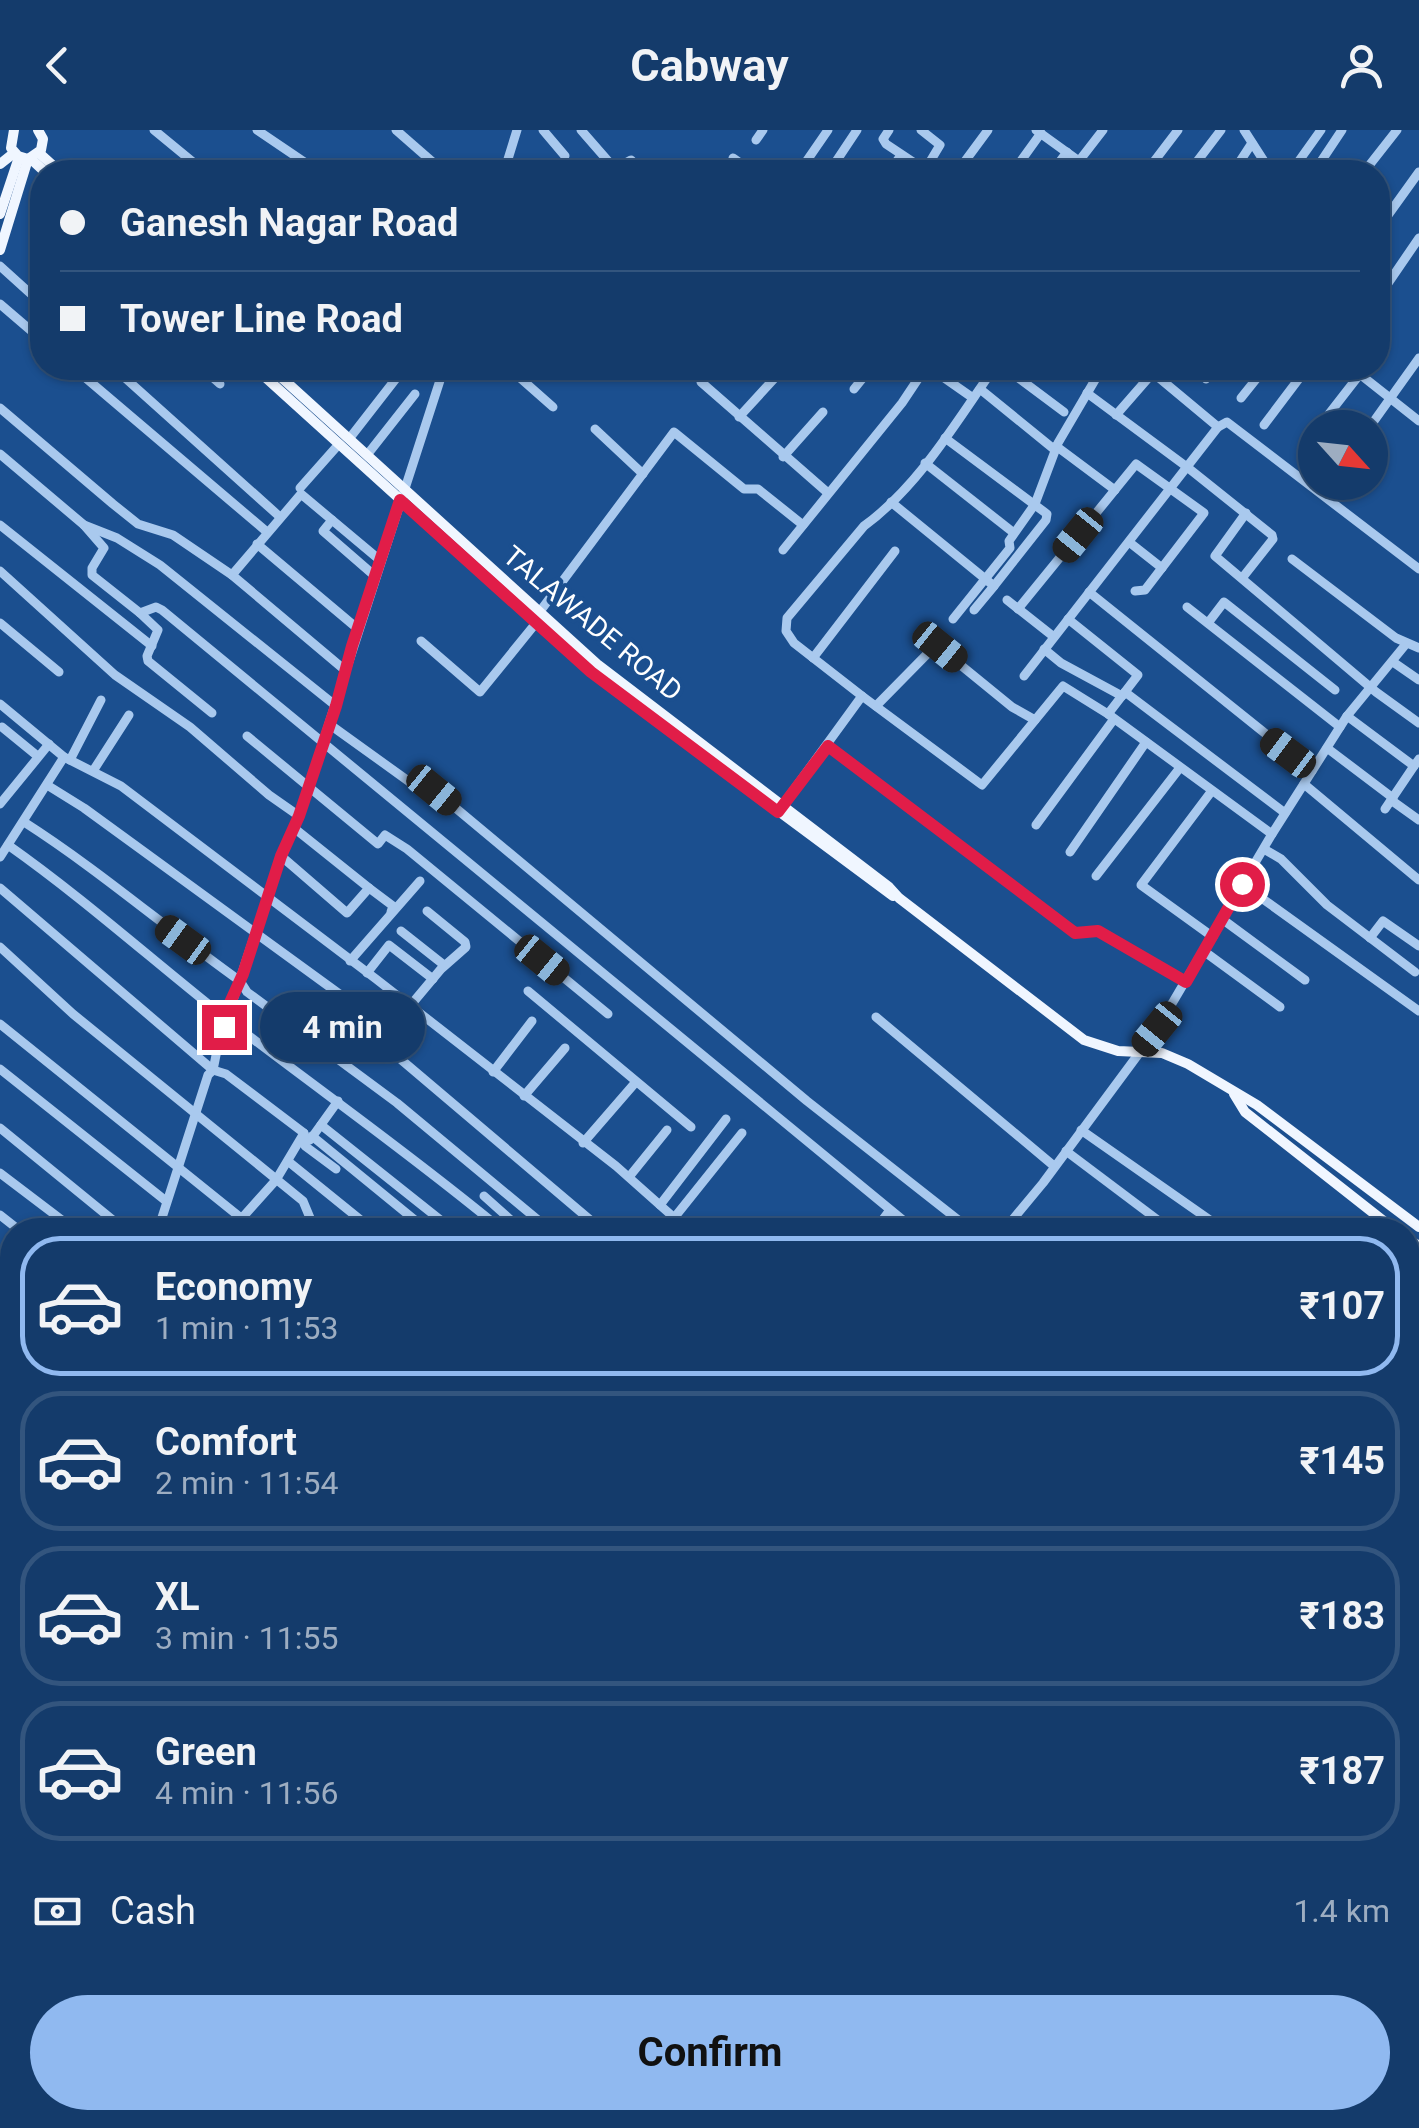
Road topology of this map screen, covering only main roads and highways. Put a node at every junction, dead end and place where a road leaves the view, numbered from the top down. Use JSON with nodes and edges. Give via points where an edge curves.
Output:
{"nodes":[{"id":1,"x":38,"y":130,"type":"edge"},
{"id":2,"x":21,"y":146,"type":"edge"},
{"id":3,"x":0,"y":148,"type":"edge"},
{"id":4,"x":42,"y":160,"type":"edge"},
{"id":5,"x":0,"y":164,"type":"edge"},
{"id":6,"x":6,"y":208,"type":"edge"},
{"id":7,"x":0,"y":250,"type":"edge"},
{"id":8,"x":269,"y":380,"type":"edge"},
{"id":9,"x":283,"y":380,"type":"edge"},
{"id":10,"x":344,"y":442,"type":"junction"},
{"id":11,"x":401,"y":494,"type":"junction"},
{"id":12,"x":1234,"y":1094,"type":"junction"},
{"id":13,"x":1380,"y":1218,"type":"edge"},
{"id":14,"x":1406,"y":1218,"type":"edge"}],
"edges":[{"from":1,"to":2,"type":"main road","via":[[43,139]]},
{"from":2,"to":3,"type":"main road"},
{"from":2,"to":4,"type":"main road"},
{"from":2,"to":5,"type":"main road"},
{"from":2,"to":6,"type":"main road"},
{"from":6,"to":7,"type":"main road"},
{"from":8,"to":10,"type":"main road","name":"TALAWADE ROAD"},
{"from":9,"to":10,"type":"main road","name":"TALAWADE ROAD"},
{"from":10,"to":11,"type":"main road","name":"TALAWADE ROAD"},
{"from":10,"to":11,"type":"main road","name":"TALAWADE ROAD","via":[[367,456]]},
{"from":11,"to":12,"type":"main road","name":"TALAWADE ROAD","via":[[599,672],[1084,1040],[1162,1053]]},
{"from":12,"to":13,"type":"main road","name":"TALAWADE ROAD","via":[[1245,1112]]},
{"from":12,"to":14,"type":"main road","name":"TALAWADE ROAD"}]}
